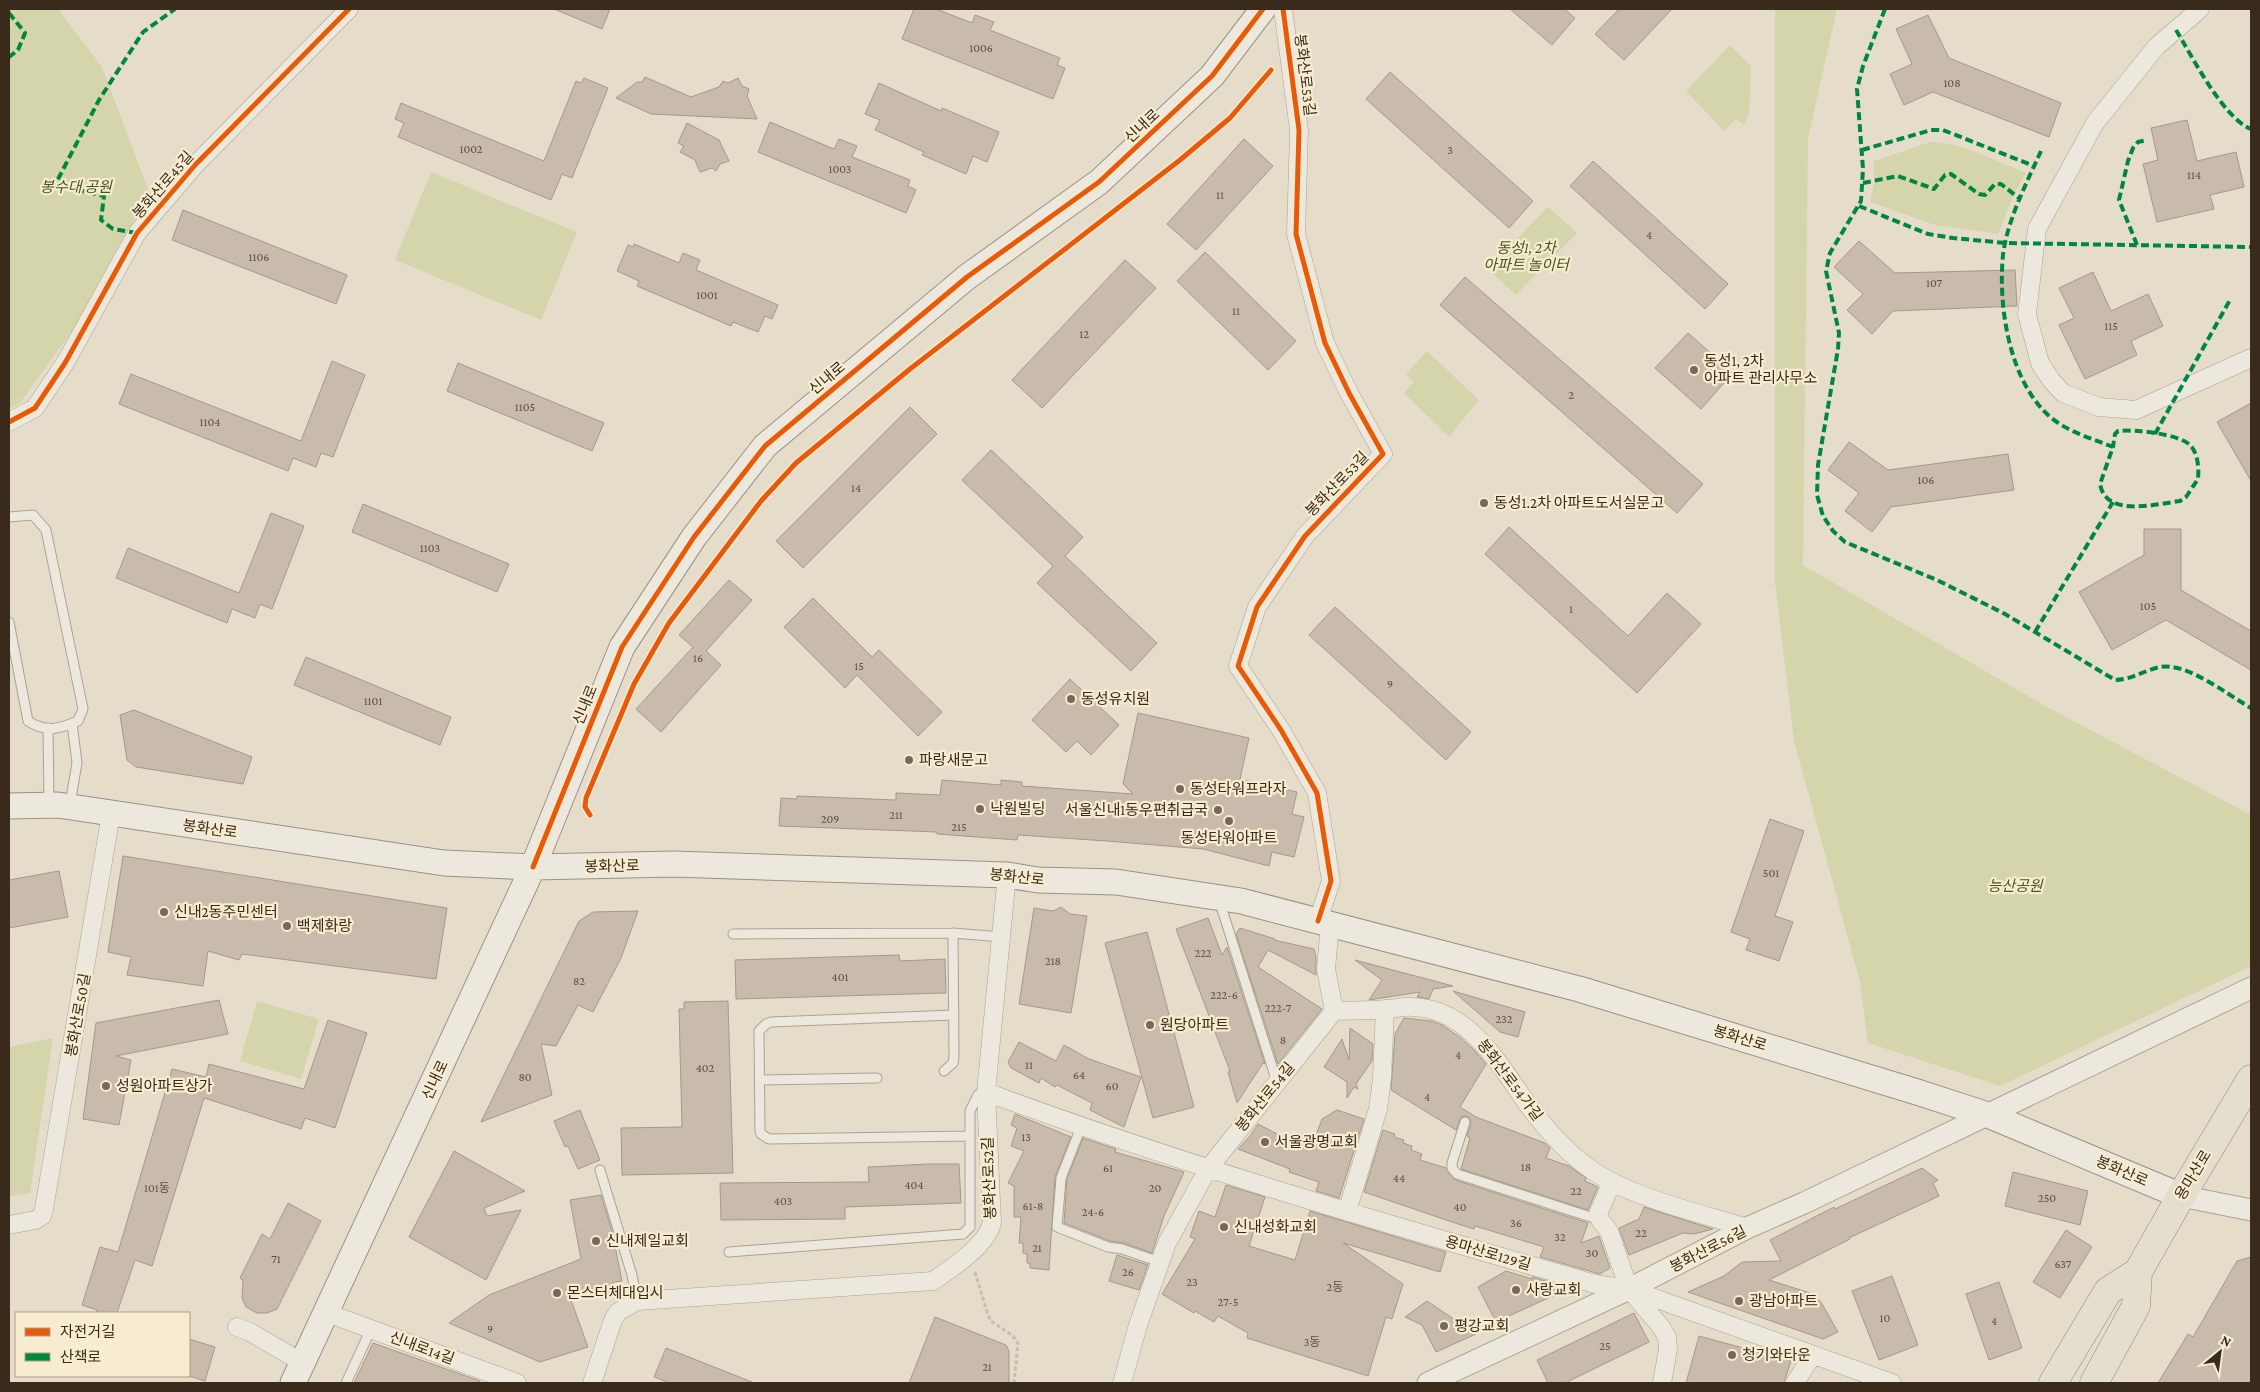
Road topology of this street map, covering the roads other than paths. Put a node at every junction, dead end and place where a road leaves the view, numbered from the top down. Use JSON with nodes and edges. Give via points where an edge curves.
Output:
{"nodes":[{"id":1,"x":349,"y":9,"type":"edge"},
{"id":2,"x":1263,"y":9,"type":"edge"},
{"id":3,"x":1283,"y":9,"type":"edge"},
{"id":4,"x":2200,"y":9,"type":"edge"},
{"id":5,"x":2251,"y":358,"type":"edge"},
{"id":6,"x":9,"y":422,"type":"edge"},
{"id":7,"x":9,"y":517,"type":"edge"},
{"id":8,"x":9,"y":622,"type":"edge"},
{"id":9,"x":72,"y":723,"type":"junction"},
{"id":10,"x":48,"y":728,"type":"junction"},
{"id":11,"x":9,"y":806,"type":"edge"},
{"id":12,"x":59,"y":806,"type":"junction"},
{"id":13,"x":110,"y":814,"type":"junction"},
{"id":14,"x":533,"y":868,"type":"junction"},
{"id":15,"x":1007,"y":874,"type":"junction"},
{"id":16,"x":1218,"y":897,"type":"junction"},
{"id":17,"x":1324,"y":923,"type":"junction"},
{"id":18,"x":953,"y":933,"type":"junction"},
{"id":19,"x":733,"y":934,"type":"dead end"},
{"id":20,"x":1002,"y":938,"type":"junction"},
{"id":21,"x":2251,"y":988,"type":"edge"},
{"id":22,"x":1385,"y":1010,"type":"junction"},
{"id":23,"x":1334,"y":1011,"type":"junction"},
{"id":24,"x":954,"y":1016,"type":"junction"},
{"id":25,"x":944,"y":1071,"type":"dead end"},
{"id":26,"x":877,"y":1078,"type":"dead end"},
{"id":27,"x":760,"y":1080,"type":"junction"},
{"id":28,"x":2251,"y":1080,"type":"edge"},
{"id":29,"x":1277,"y":1082,"type":"junction"},
{"id":30,"x":986,"y":1092,"type":"junction"},
{"id":31,"x":1988,"y":1115,"type":"junction"},
{"id":32,"x":1465,"y":1122,"type":"dead end"},
{"id":33,"x":1081,"y":1127,"type":"junction"},
{"id":34,"x":970,"y":1136,"type":"junction"},
{"id":35,"x":1208,"y":1169,"type":"junction"},
{"id":36,"x":600,"y":1170,"type":"dead end"},
{"id":37,"x":1612,"y":1182,"type":"junction"},
{"id":38,"x":2181,"y":1196,"type":"junction"},
{"id":39,"x":2251,"y":1210,"type":"edge"},
{"id":40,"x":1347,"y":1212,"type":"junction"},
{"id":41,"x":1600,"y":1220,"type":"junction"},
{"id":42,"x":9,"y":1225,"type":"edge"},
{"id":43,"x":1748,"y":1228,"type":"junction"},
{"id":44,"x":730,"y":1252,"type":"dead end"},
{"id":45,"x":1160,"y":1262,"type":"junction"},
{"id":46,"x":2138,"y":1272,"type":"junction"},
{"id":47,"x":1629,"y":1289,"type":"junction"},
{"id":48,"x":638,"y":1301,"type":"junction"},
{"id":49,"x":327,"y":1313,"type":"junction"},
{"id":50,"x":237,"y":1327,"type":"dead end"},
{"id":51,"x":371,"y":1329,"type":"junction"},
{"id":52,"x":1812,"y":1356,"type":"junction"},
{"id":53,"x":298,"y":1373,"type":"edge"},
{"id":54,"x":346,"y":1383,"type":"edge"},
{"id":55,"x":517,"y":1383,"type":"edge"},
{"id":56,"x":592,"y":1383,"type":"edge"},
{"id":57,"x":1122,"y":1383,"type":"edge"},
{"id":58,"x":1428,"y":1383,"type":"edge"},
{"id":59,"x":1662,"y":1383,"type":"edge"},
{"id":60,"x":1795,"y":1383,"type":"edge"},
{"id":61,"x":1892,"y":1383,"type":"edge"},
{"id":62,"x":2053,"y":1383,"type":"edge"},
{"id":63,"x":2094,"y":1383,"type":"edge"}],
"edges":[{"from":1,"to":6,"type":"street","name":"봉화산로45길","via":[[196,164],[137,233],[65,363],[35,408]]},
{"from":2,"to":14,"type":"main road","name":"신내로","via":[[1212,76],[1100,182],[967,277],[765,446],[694,537],[622,647]]},
{"from":3,"to":17,"type":"street","name":"봉화산로53길","via":[[1299,130],[1296,234],[1324,343],[1383,454],[1305,536],[1257,608],[1238,666],[1281,730],[1317,793],[1331,881]]},
{"from":4,"to":5,"type":"street","via":[[2156,47],[2095,123],[2037,229],[2027,314],[2040,363],[2051,380],[2063,393],[2099,407],[2136,410]]},
{"from":7,"to":9,"type":"lane","via":[[33,515],[46,530],[83,709],[78,721]]},
{"from":8,"to":10,"type":"lane","via":[[28,721],[40,729]]},
{"from":9,"to":10,"type":"lane","via":[[62,728]]},
{"from":9,"to":12,"type":"lane","via":[[77,763]]},
{"from":10,"to":12,"type":"lane"},
{"from":11,"to":12,"type":"main road","name":"봉화산로"},
{"from":12,"to":13,"type":"main road","name":"봉화산로"},
{"from":13,"to":14,"type":"main road","name":"봉화산로","via":[[444,863]]},
{"from":13,"to":42,"type":"street","name":"봉화산로50길","via":[[42,1216]]},
{"from":14,"to":15,"type":"main road","name":"봉화산로","via":[[674,864]]},
{"from":14,"to":49,"type":"main road","name":"신내로"},
{"from":15,"to":16,"type":"main road","name":"봉화산로","via":[[1038,880],[1116,882]]},
{"from":15,"to":20,"type":"street","name":"봉화산로52길"},
{"from":16,"to":17,"type":"main road","name":"봉화산로"},
{"from":16,"to":29,"type":"lane"},
{"from":17,"to":23,"type":"street","via":[[1326,968]]},
{"from":17,"to":31,"type":"main road","name":"봉화산로","via":[[1579,989]]},
{"from":18,"to":19,"type":"lane"},
{"from":18,"to":20,"type":"lane"},
{"from":18,"to":24,"type":"lane"},
{"from":20,"to":30,"type":"street","name":"봉화산로52길"},
{"from":21,"to":31,"type":"street","name":"봉화산로56길"},
{"from":22,"to":23,"type":"street","name":"봉화산로54가길"},
{"from":22,"to":37,"type":"street","name":"봉화산로54가길","via":[[1413,1006],[1439,1012],[1458,1021],[1476,1035],[1561,1144],[1588,1168]]},
{"from":22,"to":40,"type":"street","via":[[1378,1108]]},
{"from":23,"to":29,"type":"street","name":"봉화산로54길"},
{"from":24,"to":25,"type":"lane","via":[[954,1056]]},
{"from":24,"to":27,"type":"lane","via":[[771,1022],[760,1031]]},
{"from":26,"to":27,"type":"lane"},
{"from":27,"to":34,"type":"lane","via":[[760,1131],[769,1139]]},
{"from":28,"to":38,"type":"main road","name":"용마산로"},
{"from":29,"to":35,"type":"street","name":"봉화산로54길"},
{"from":30,"to":33,"type":"street","name":"용마산로129길"},
{"from":30,"to":34,"type":"lane","via":[[978,1095],[971,1106]]},
{"from":30,"to":48,"type":"street","name":"봉화산로52길","via":[[990,1231],[962,1260],[933,1281]]},
{"from":31,"to":38,"type":"main road","name":"봉화산로"},
{"from":31,"to":43,"type":"street","name":"봉화산로56길"},
{"from":32,"to":41,"type":"lane","via":[[1452,1163],[1457,1174]]},
{"from":33,"to":35,"type":"street","name":"용마산로129길"},
{"from":33,"to":45,"type":"lane","via":[[1061,1178],[1057,1226],[1108,1247]]},
{"from":34,"to":44,"type":"lane","via":[[970,1226],[963,1234]]},
{"from":35,"to":40,"type":"street","name":"용마산로129길"},
{"from":35,"to":45,"type":"street","name":"봉화산로54길"},
{"from":36,"to":48,"type":"lane"},
{"from":37,"to":41,"type":"street","via":[[1598,1214]]},
{"from":37,"to":43,"type":"street","name":"봉화산로54가길"},
{"from":38,"to":39,"type":"street","name":"봉화산로"},
{"from":38,"to":46,"type":"main road","name":"용마산로"},
{"from":40,"to":47,"type":"street","name":"용마산로129길","via":[[1595,1284]]},
{"from":41,"to":47,"type":"street","via":[[1609,1231]]},
{"from":43,"to":47,"type":"street","name":"봉화산로56길"},
{"from":45,"to":57,"type":"street","name":"봉화산로54길"},
{"from":46,"to":62,"type":"main road","name":"용마산로","via":[[2108,1291]]},
{"from":46,"to":63,"type":"main road","name":"용마산로","via":[[2136,1306]]},
{"from":47,"to":52,"type":"street","name":"용마산로129길"},
{"from":47,"to":58,"type":"street","name":"봉화산로56길"},
{"from":47,"to":59,"type":"street","via":[[1667,1337]]},
{"from":48,"to":56,"type":"street","via":[[623,1309],[613,1320]]},
{"from":49,"to":51,"type":"street","name":"신내로14길"},
{"from":49,"to":53,"type":"main road","name":"신내로"},
{"from":50,"to":53,"type":"street","via":[[250,1332]]},
{"from":51,"to":54,"type":"lane"},
{"from":51,"to":55,"type":"street","name":"신내로14길"},
{"from":52,"to":60,"type":"street"},
{"from":52,"to":61,"type":"street","name":"용마산로129길"}]}
